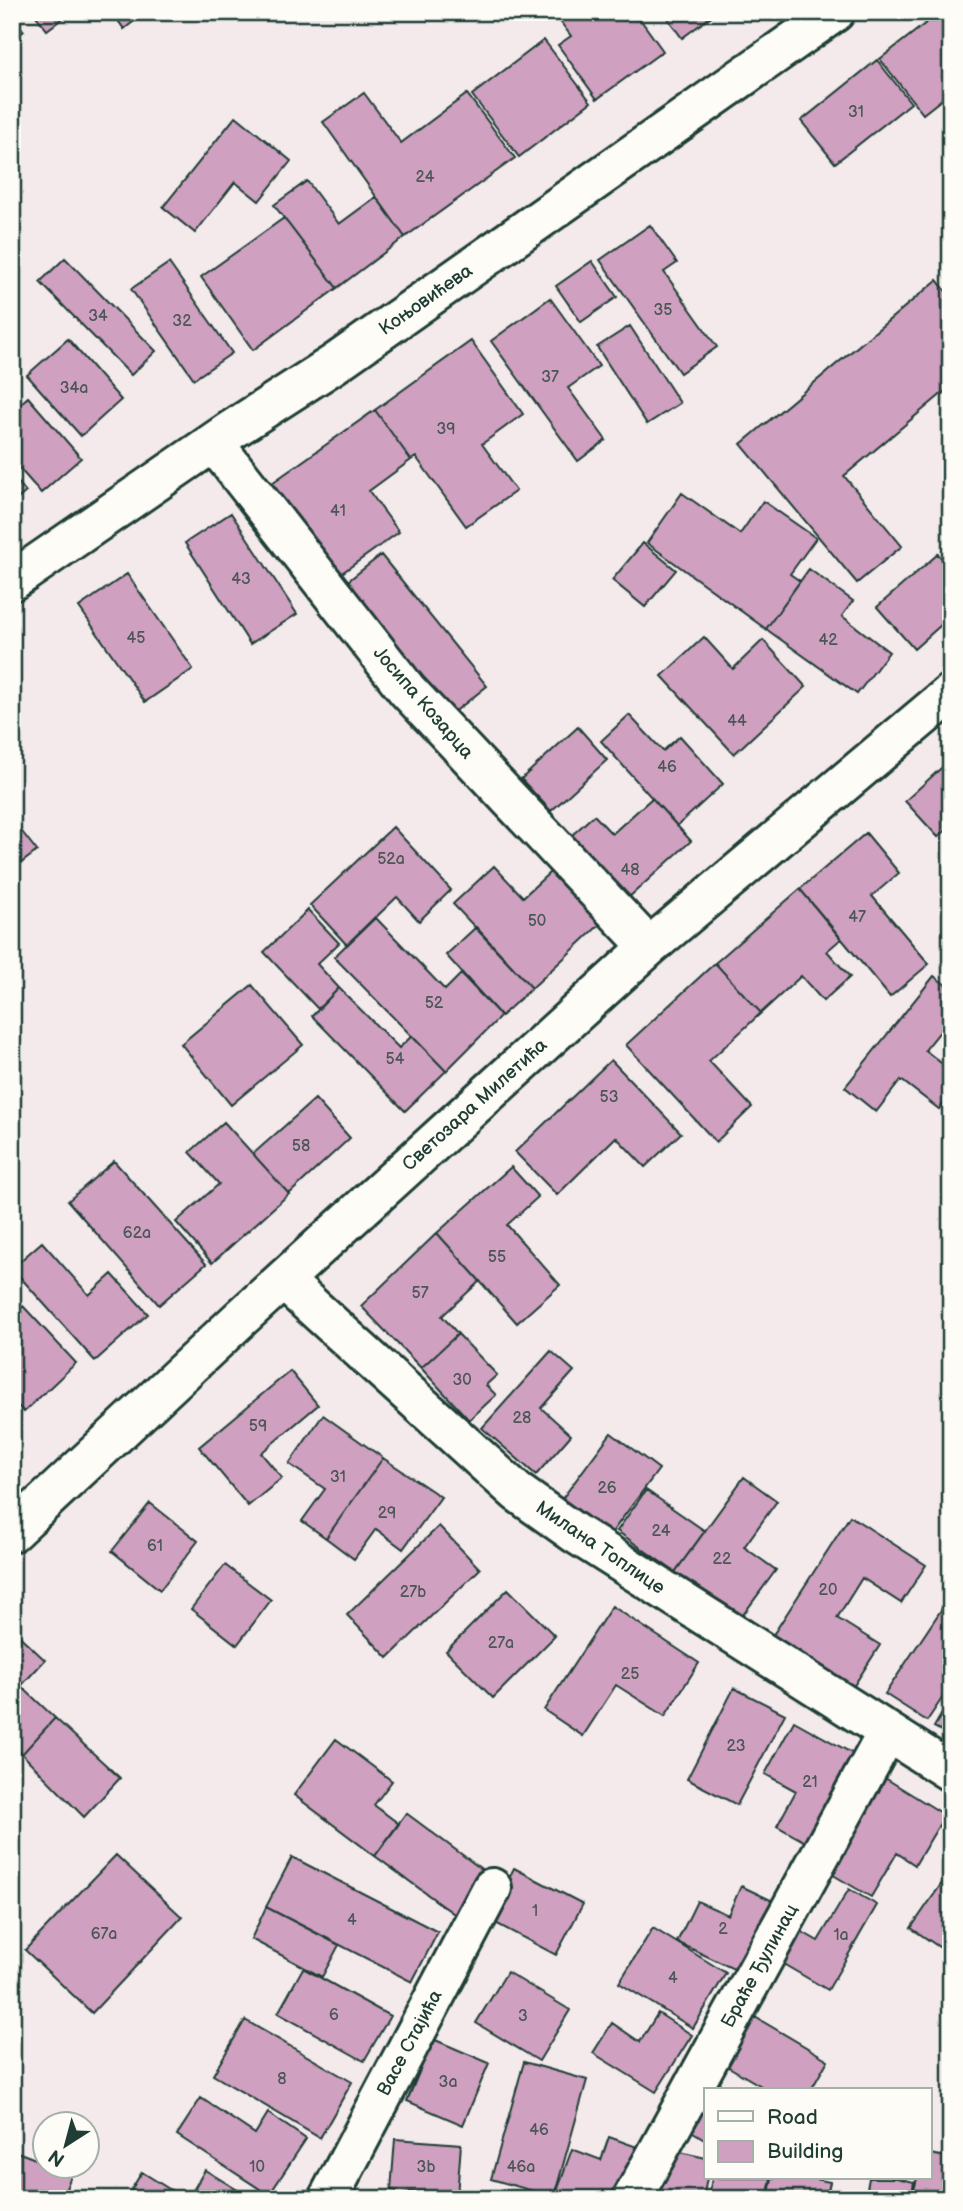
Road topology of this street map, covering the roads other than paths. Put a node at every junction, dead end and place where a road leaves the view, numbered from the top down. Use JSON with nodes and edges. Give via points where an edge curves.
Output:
{"nodes":[{"id":1,"x":835,"y":12,"type":"edge"},
{"id":2,"x":214,"y":443,"type":"junction"},
{"id":3,"x":12,"y":581,"type":"edge"},
{"id":4,"x":951,"y":694,"type":"edge"},
{"id":5,"x":649,"y":947,"type":"junction"},
{"id":6,"x":283,"y":1280,"type":"junction"},
{"id":7,"x":12,"y":1532,"type":"edge"},
{"id":8,"x":887,"y":1733,"type":"junction"},
{"id":9,"x":951,"y":1772,"type":"edge"},
{"id":10,"x":492,"y":1888,"type":"dead end"},
{"id":11,"x":328,"y":2199,"type":"edge"},
{"id":12,"x":632,"y":2199,"type":"edge"}],
"edges":[{"from":1,"to":2,"type":"street","name":"Коњовићева","via":[[334,364]]},
{"from":2,"to":3,"type":"street","name":"Коњовићева"},
{"from":2,"to":5,"type":"street","name":"Јосипа Козарца","via":[[407,690]]},
{"from":4,"to":5,"type":"street","name":"Светозара Милетића"},
{"from":5,"to":6,"type":"street","name":"Светозара Милетића"},
{"from":6,"to":7,"type":"street","name":"Светозара Милетића"},
{"from":6,"to":8,"type":"street","name":"Милана Топлице","via":[[517,1492]]},
{"from":8,"to":9,"type":"street","name":"Милана Топлице"},
{"from":8,"to":12,"type":"street","name":"Браће Ђулинац"},
{"from":10,"to":11,"type":"street","name":"Васе Стајића"}]}
